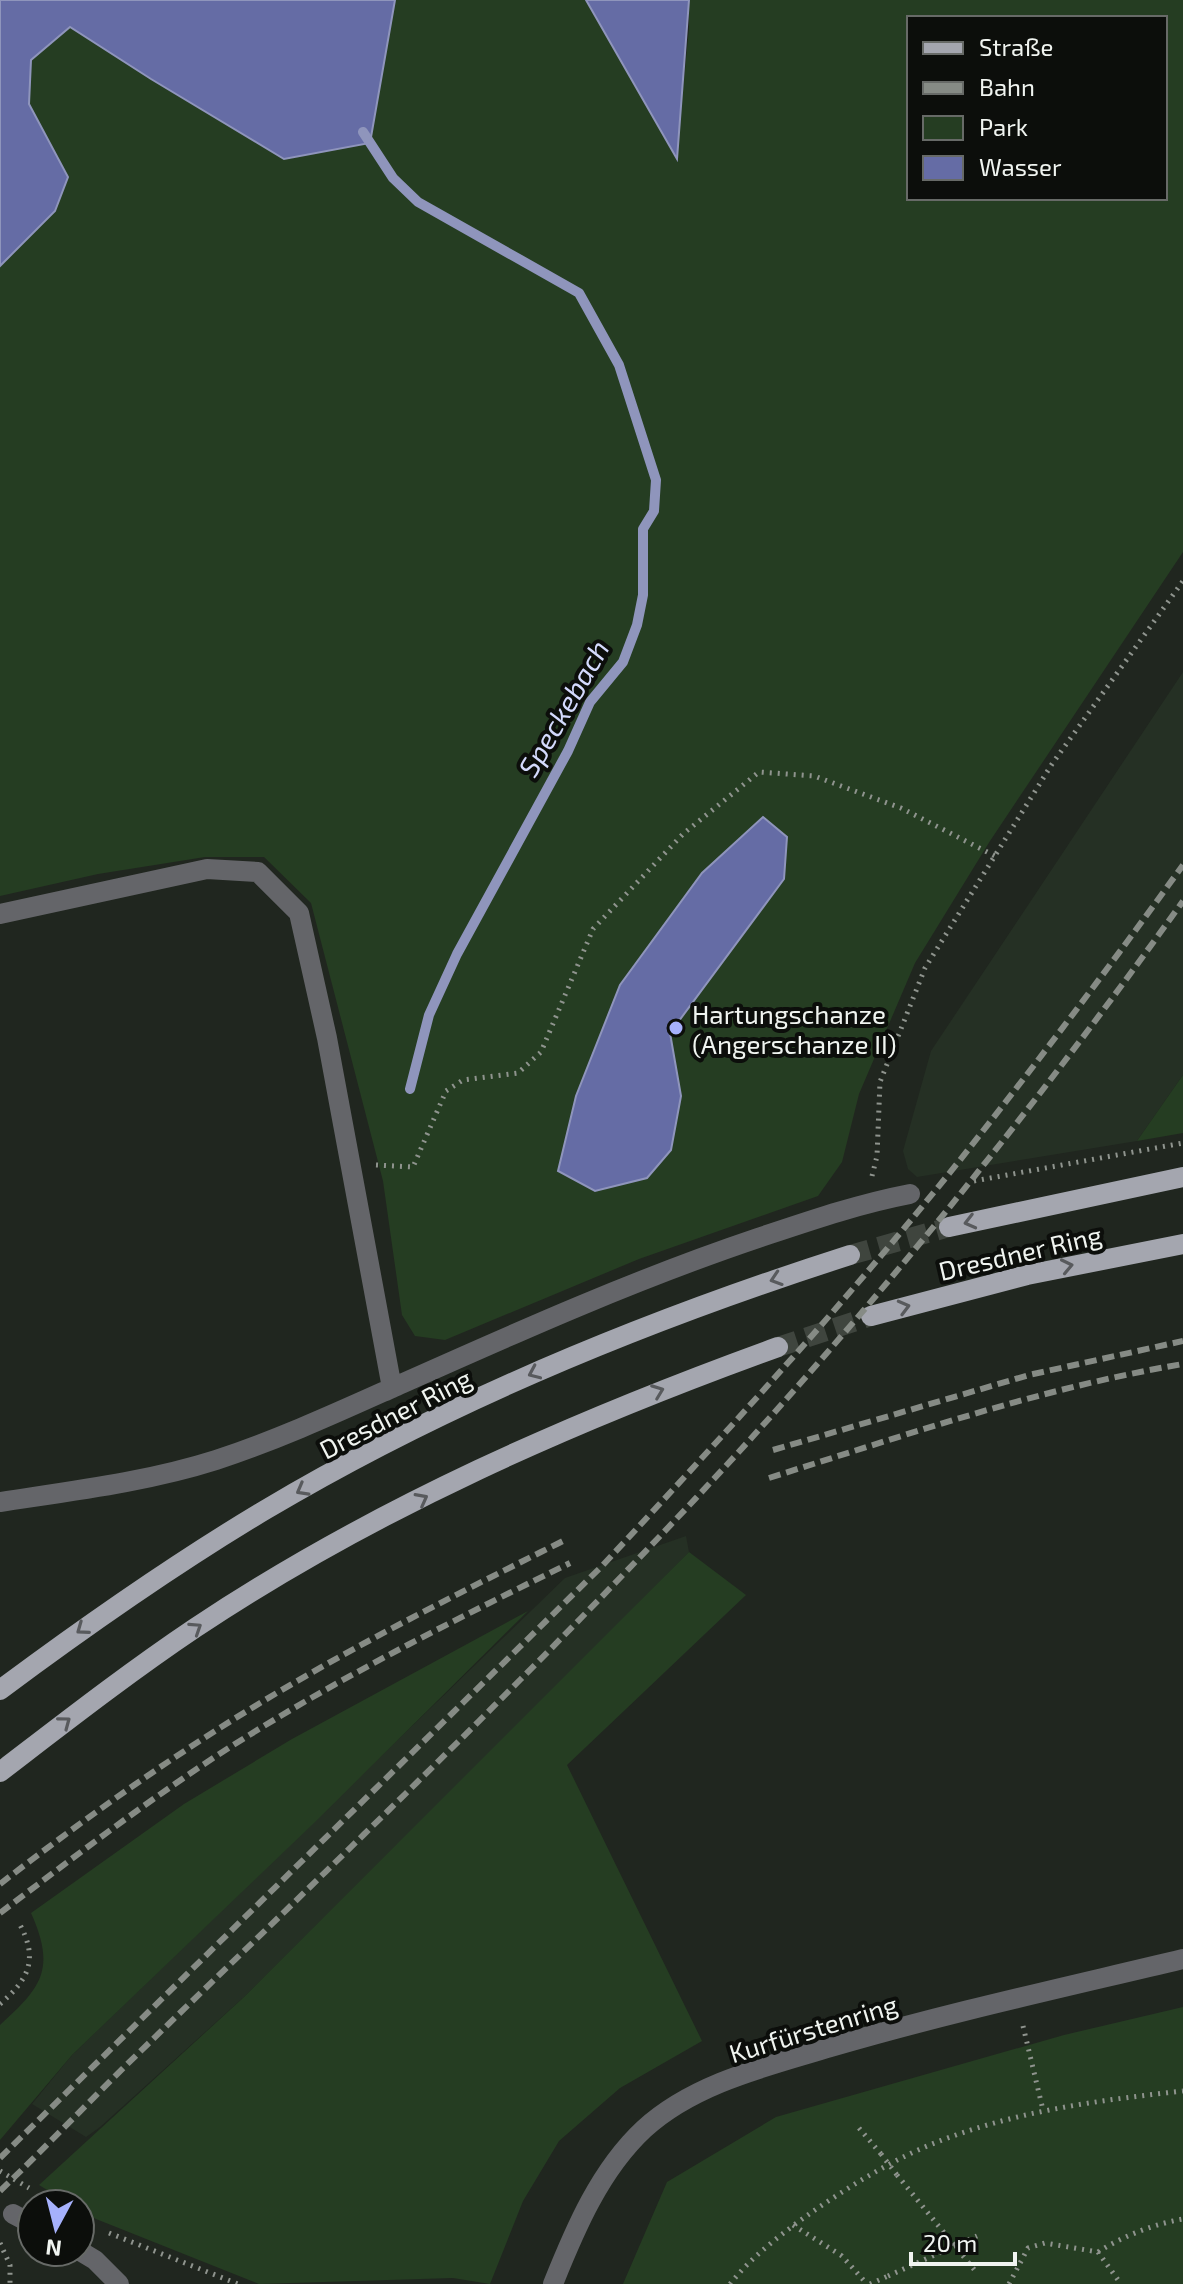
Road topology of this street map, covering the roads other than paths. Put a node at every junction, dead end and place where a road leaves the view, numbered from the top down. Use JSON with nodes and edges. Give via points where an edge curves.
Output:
{"nodes":[{"id":1,"x":0,"y":914,"type":"edge"},
{"id":2,"x":1183,"y":1177,"type":"edge"},
{"id":3,"x":910,"y":1194,"type":"dead end"},
{"id":4,"x":949,"y":1227,"type":"tunnel mouth"},
{"id":5,"x":1183,"y":1244,"type":"edge"},
{"id":6,"x":850,"y":1255,"type":"tunnel mouth"},
{"id":7,"x":871,"y":1316,"type":"tunnel mouth"},
{"id":8,"x":778,"y":1347,"type":"tunnel mouth"},
{"id":9,"x":392,"y":1388,"type":"junction"},
{"id":10,"x":0,"y":1502,"type":"edge"},
{"id":11,"x":0,"y":1690,"type":"edge"},
{"id":12,"x":0,"y":1772,"type":"edge"},
{"id":13,"x":1183,"y":1959,"type":"edge"},
{"id":14,"x":13,"y":2214,"type":"dead end"},
{"id":15,"x":16,"y":2216,"type":"edge"},
{"id":16,"x":96,"y":2261,"type":"edge"},
{"id":17,"x":119,"y":2284,"type":"edge"},
{"id":18,"x":553,"y":2284,"type":"edge"}],
"edges":[{"from":1,"to":9,"type":"street","via":[[207,869],[258,872],[299,913]]},
{"from":2,"to":4,"type":"main road","name":"Dresdner Ring","one_way":true},
{"from":3,"to":9,"type":"street","via":[[865,1203],[723,1250],[581,1303]]},
{"from":7,"to":5,"type":"main road","name":"Dresdner Ring","one_way":true,"via":[[1027,1275]]},
{"from":6,"to":11,"type":"main road","name":"Dresdner Ring","one_way":true,"via":[[625,1334],[448,1412],[253,1518],[95,1619]]},
{"from":12,"to":8,"type":"main road","one_way":true,"via":[[197,1627],[362,1530],[556,1434]]},
{"from":9,"to":10,"type":"street","via":[[214,1461],[114,1485]]},
{"from":13,"to":18,"type":"street","name":"Kurfürstenring","via":[[878,2033],[762,2068],[672,2107],[644,2129],[602,2182]]},
{"from":14,"to":15,"type":"street"},
{"from":16,"to":17,"type":"street"}]}
